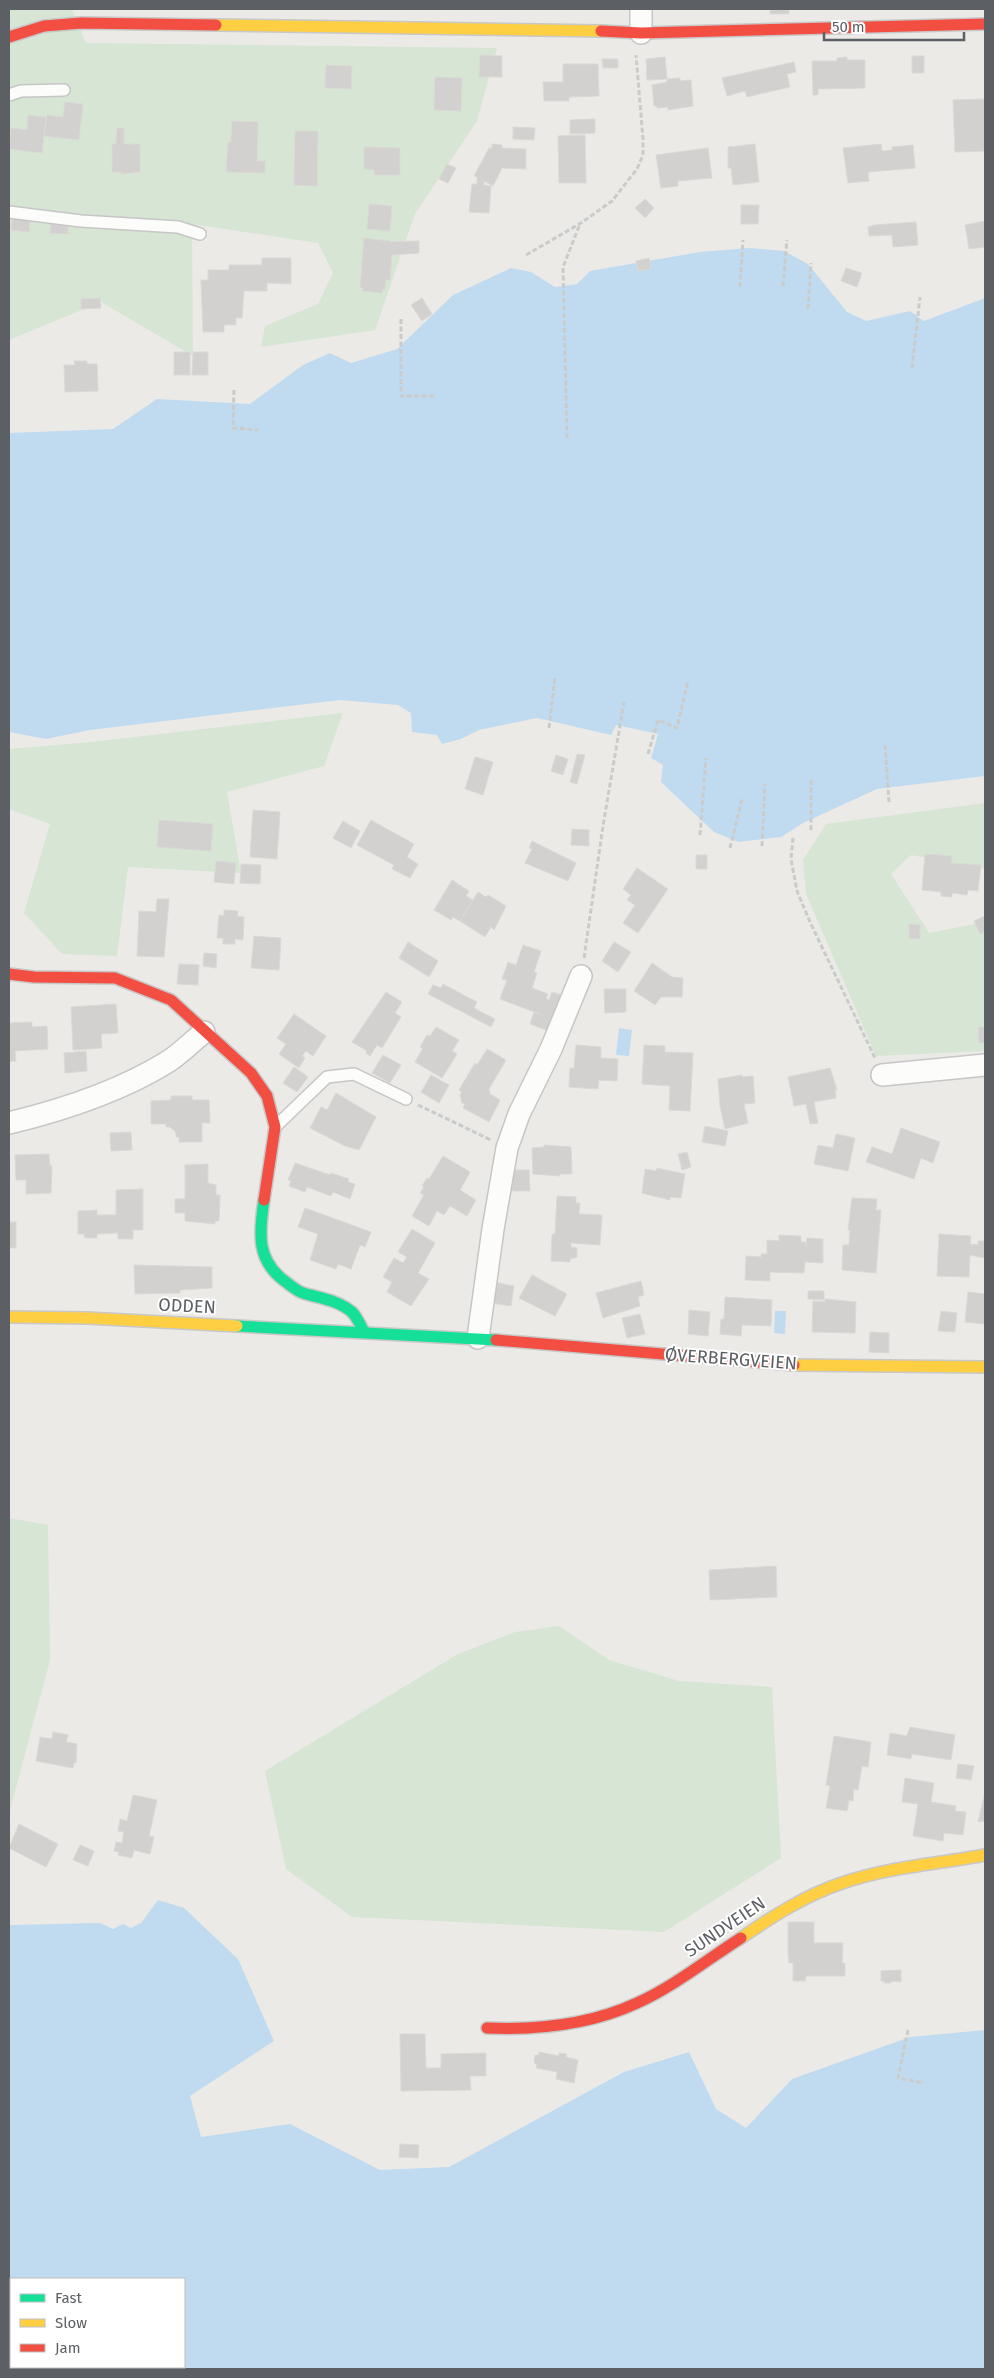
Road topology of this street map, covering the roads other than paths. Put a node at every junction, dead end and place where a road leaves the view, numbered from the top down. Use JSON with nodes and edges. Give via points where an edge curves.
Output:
{"nodes":[{"id":1,"x":641,"y":9,"type":"edge"},
{"id":2,"x":985,"y":24,"type":"edge"},
{"id":3,"x":641,"y":32,"type":"junction"},
{"id":4,"x":9,"y":37,"type":"edge"},
{"id":5,"x":64,"y":90,"type":"dead end"},
{"id":6,"x":9,"y":95,"type":"edge"},
{"id":7,"x":9,"y":212,"type":"edge"},
{"id":8,"x":200,"y":234,"type":"dead end"},
{"id":9,"x":9,"y":974,"type":"edge"},
{"id":10,"x":581,"y":976,"type":"road end"},
{"id":11,"x":204,"y":1032,"type":"junction"},
{"id":12,"x":985,"y":1065,"type":"edge"},
{"id":13,"x":882,"y":1075,"type":"road end"},
{"id":14,"x":406,"y":1099,"type":"road end"},
{"id":15,"x":9,"y":1123,"type":"edge"},
{"id":16,"x":275,"y":1127,"type":"junction"},
{"id":17,"x":9,"y":1317,"type":"edge"},
{"id":18,"x":364,"y":1332,"type":"junction"},
{"id":19,"x":478,"y":1338,"type":"junction"},
{"id":20,"x":985,"y":1367,"type":"edge"},
{"id":21,"x":985,"y":1855,"type":"edge"},
{"id":22,"x":487,"y":2028,"type":"dead end"}],
"edges":[{"from":1,"to":3,"type":"street"},
{"from":2,"to":3,"type":"street"},
{"from":3,"to":4,"type":"street","via":[[82,23],[44,26]]},
{"from":5,"to":6,"type":"lane","via":[[21,91]]},
{"from":7,"to":8,"type":"lane","via":[[81,221],[178,227]]},
{"from":9,"to":11,"type":"street","via":[[119,978],[171,1000]]},
{"from":10,"to":19,"type":"street","via":[[507,1148]]},
{"from":11,"to":15,"type":"street","via":[[169,1061],[118,1086],[75,1106]]},
{"from":11,"to":16,"type":"street","via":[[251,1073],[267,1096]]},
{"from":12,"to":13,"type":"street"},
{"from":14,"to":16,"type":"lane","via":[[354,1074],[328,1077]]},
{"from":16,"to":18,"type":"street","via":[[260,1226],[267,1264],[300,1292],[336,1302],[353,1313]]},
{"from":17,"to":18,"type":"street","name":"ODDEN"},
{"from":18,"to":19,"type":"street","name":"ØVERBERGVEIEN"},
{"from":19,"to":20,"type":"street","name":"ØVERBERGVEIEN","via":[[793,1365]]},
{"from":21,"to":22,"type":"street","name":"SUNDVEIEN","via":[[874,1872],[823,1890],[770,1917],[690,1972],[635,2004],[579,2021]]}]}
